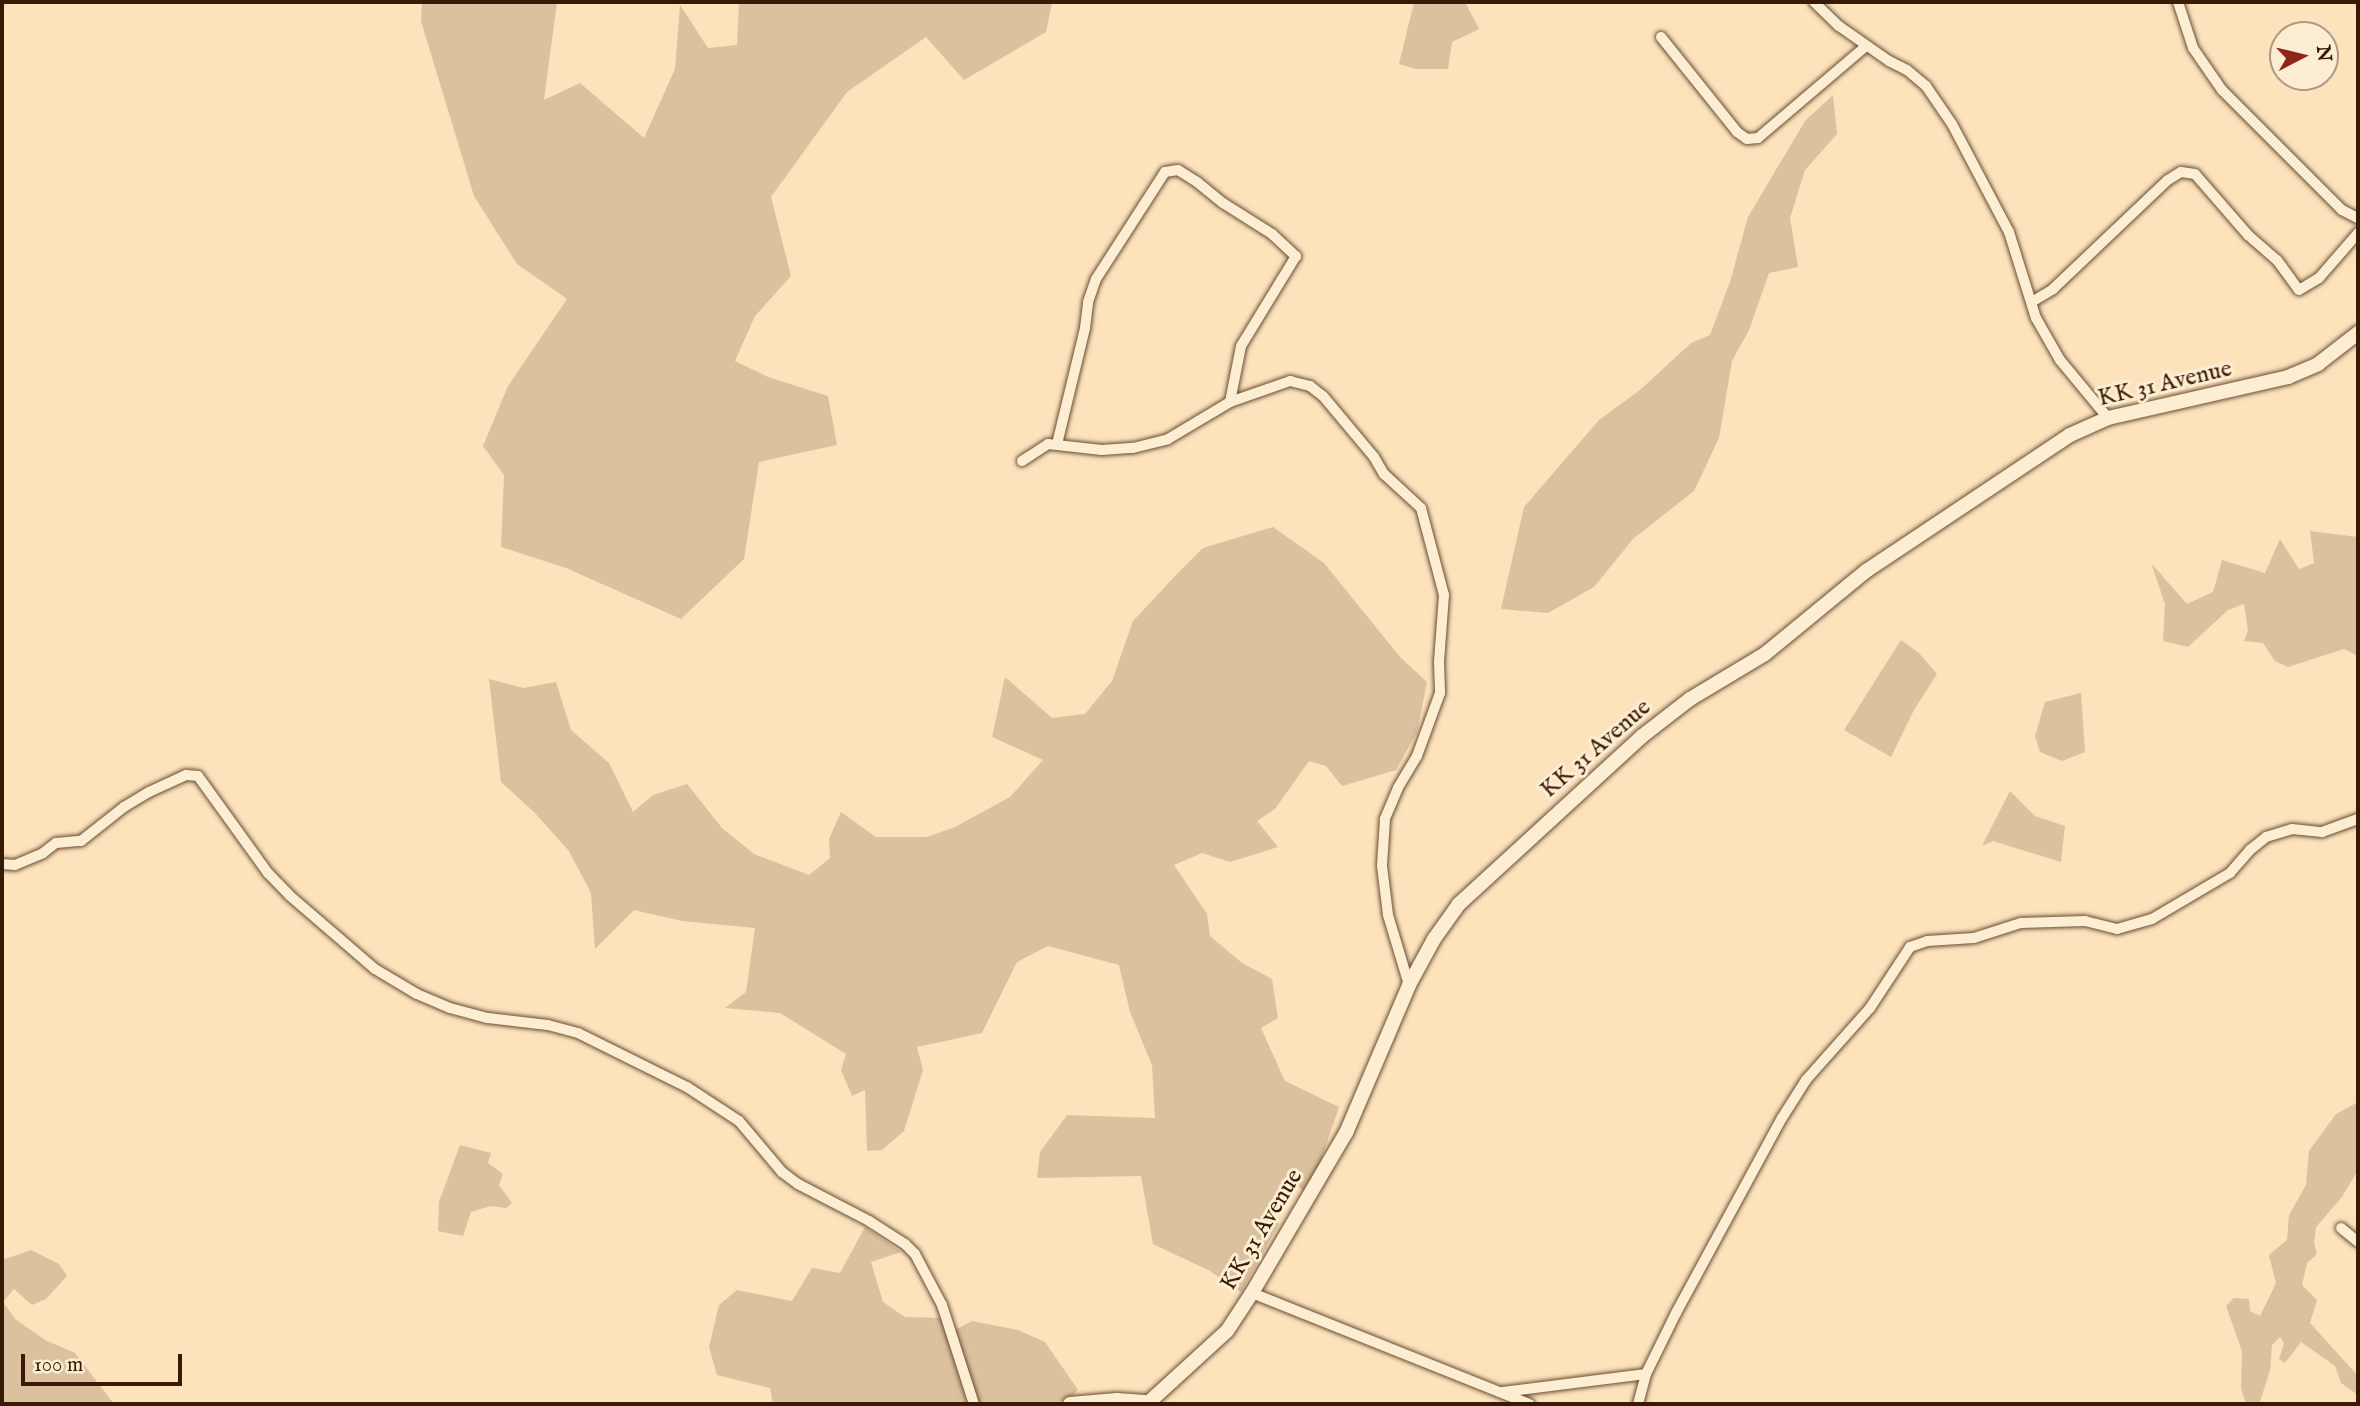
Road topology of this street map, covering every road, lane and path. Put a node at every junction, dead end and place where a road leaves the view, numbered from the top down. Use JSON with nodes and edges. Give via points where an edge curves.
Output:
{"nodes":[{"id":1,"x":1814,"y":2,"type":"edge"},
{"id":2,"x":2178,"y":2,"type":"edge"},
{"id":3,"x":1661,"y":37,"type":"dead end"},
{"id":4,"x":1866,"y":46,"type":"junction"},
{"id":5,"x":2358,"y":218,"type":"edge"},
{"id":6,"x":2358,"y":233,"type":"edge"},
{"id":7,"x":2035,"y":300,"type":"dead end"},
{"id":8,"x":2358,"y":333,"type":"edge"},
{"id":9,"x":1230,"y":402,"type":"junction"},
{"id":10,"x":2108,"y":418,"type":"junction"},
{"id":11,"x":1058,"y":444,"type":"junction"},
{"id":12,"x":1022,"y":461,"type":"dead end"},
{"id":13,"x":2358,"y":819,"type":"edge"},
{"id":14,"x":2,"y":864,"type":"edge"},
{"id":15,"x":1409,"y":985,"type":"junction"},
{"id":16,"x":2341,"y":1228,"type":"dead end"},
{"id":17,"x":2358,"y":1242,"type":"edge"},
{"id":18,"x":1252,"y":1293,"type":"junction"},
{"id":19,"x":1646,"y":1374,"type":"junction"},
{"id":20,"x":1502,"y":1392,"type":"junction"},
{"id":21,"x":1148,"y":1403,"type":"edge"},
{"id":22,"x":974,"y":1404,"type":"edge"},
{"id":23,"x":1070,"y":1404,"type":"edge"},
{"id":24,"x":1530,"y":1404,"type":"edge"},
{"id":25,"x":1638,"y":1404,"type":"edge"}],
"edges":[{"from":1,"to":4,"type":"street"},
{"from":2,"to":5,"type":"street","via":[[2193,48],[2222,90],[2342,211]]},
{"from":3,"to":4,"type":"street","via":[[1747,139],[1758,138]]},
{"from":4,"to":10,"type":"street","via":[[1926,86],[1952,124],[2009,232],[2036,318],[2060,360]]},
{"from":6,"to":7,"type":"street","via":[[2319,278],[2299,290],[2277,260],[2248,235],[2195,174],[2181,172],[2053,289]]},
{"from":8,"to":10,"type":"main road","name":"KK 31 Avenue","via":[[2318,364],[2288,377]]},
{"from":9,"to":11,"type":"street","via":[[1168,439],[1133,448],[1102,450]]},
{"from":9,"to":11,"type":"street","via":[[1241,345],[1296,256],[1197,182],[1178,170],[1165,172],[1096,279]]},
{"from":9,"to":15,"type":"street","via":[[1290,381],[1310,386],[1426,520],[1444,595],[1440,693],[1417,757],[1385,819],[1382,866],[1388,915]]},
{"from":10,"to":15,"type":"main road","name":"KK 31 Avenue","via":[[2070,435],[1866,571],[1765,654],[1690,699],[1641,737],[1459,904]]},
{"from":11,"to":12,"type":"street","via":[[1037,449]]},
{"from":13,"to":19,"type":"street","via":[[2322,832],[2292,829],[2266,837],[2230,873],[2152,919],[2117,929],[2085,920],[2021,923],[1974,938],[1927,941],[1910,947],[1870,1008],[1806,1080],[1782,1118]]},
{"from":14,"to":22,"type":"street","via":[[15,865],[56,843],[81,841],[132,802],[196,774],[268,873],[375,969],[450,1008],[578,1033],[687,1087],[739,1121],[798,1184],[905,1244],[942,1305]]},
{"from":15,"to":18,"type":"main road","name":"KK 31 Avenue","via":[[1346,1133]]},
{"from":16,"to":17,"type":"street"},
{"from":18,"to":20,"type":"street"},
{"from":18,"to":21,"type":"main road","name":"KK 31 Avenue","via":[[1227,1331]]},
{"from":19,"to":20,"type":"street"},
{"from":19,"to":25,"type":"street"},
{"from":20,"to":24,"type":"street"},
{"from":21,"to":23,"type":"main road","name":"KK 31 Avenue"}]}
